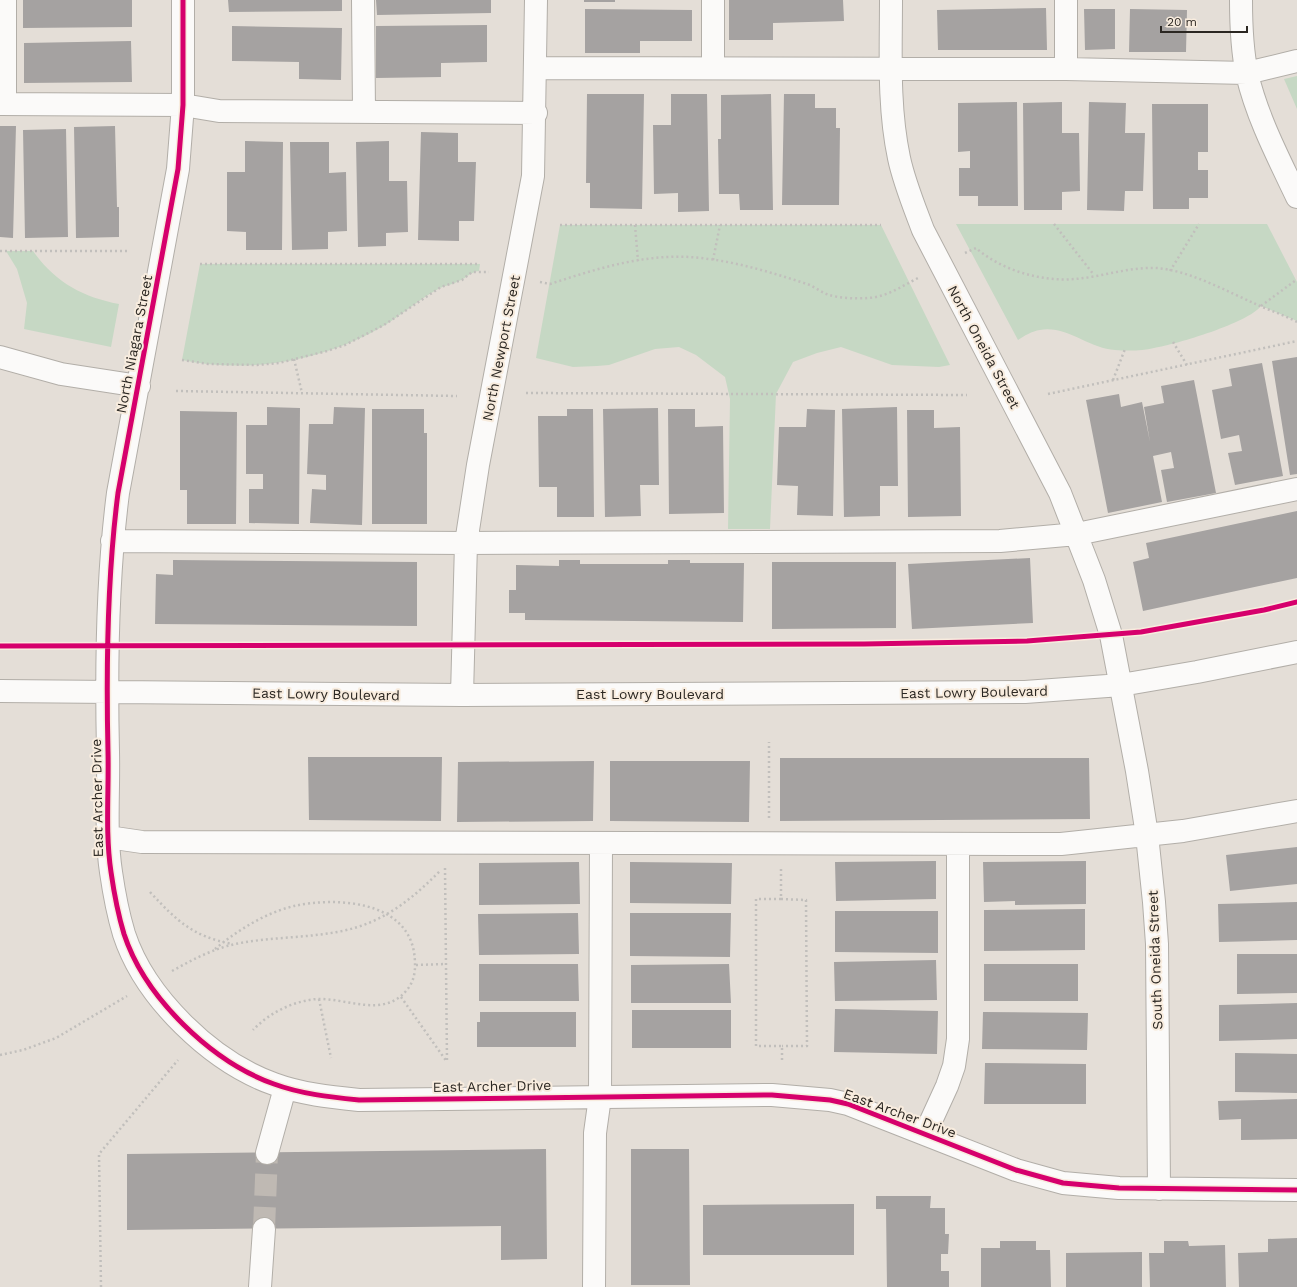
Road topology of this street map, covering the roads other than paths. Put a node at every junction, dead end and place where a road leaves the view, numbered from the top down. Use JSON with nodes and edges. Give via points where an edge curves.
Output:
{"nodes":[{"id":1,"x":5,"y":0,"type":"edge"},
{"id":2,"x":183,"y":0,"type":"edge"},
{"id":3,"x":363,"y":0,"type":"edge"},
{"id":4,"x":536,"y":0,"type":"edge"},
{"id":5,"x":713,"y":0,"type":"edge"},
{"id":6,"x":891,"y":0,"type":"edge"},
{"id":7,"x":1066,"y":0,"type":"edge"},
{"id":8,"x":1241,"y":0,"type":"edge"},
{"id":9,"x":1297,"y":61,"type":"edge"},
{"id":10,"x":536,"y":68,"type":"junction"},
{"id":11,"x":713,"y":68,"type":"junction"},
{"id":12,"x":891,"y":68,"type":"junction"},
{"id":13,"x":1066,"y":69,"type":"junction"},
{"id":14,"x":1247,"y":72,"type":"junction"},
{"id":15,"x":2,"y":104,"type":"edge"},
{"id":16,"x":182,"y":105,"type":"junction"},
{"id":17,"x":364,"y":111,"type":"junction"},
{"id":18,"x":536,"y":113,"type":"junction"},
{"id":19,"x":1297,"y":196,"type":"edge"},
{"id":20,"x":0,"y":357,"type":"edge"},
{"id":21,"x":139,"y":386,"type":"junction"},
{"id":22,"x":1297,"y":488,"type":"edge"},
{"id":23,"x":1077,"y":534,"type":"junction"},
{"id":24,"x":112,"y":541,"type":"junction"},
{"id":25,"x":466,"y":543,"type":"junction"},
{"id":26,"x":1297,"y":652,"type":"edge"},
{"id":27,"x":1121,"y":685,"type":"junction"},
{"id":28,"x":0,"y":691,"type":"edge"},
{"id":29,"x":108,"y":692,"type":"junction"},
{"id":30,"x":462,"y":695,"type":"junction"},
{"id":31,"x":1297,"y":811,"type":"edge"},
{"id":32,"x":1147,"y":835,"type":"junction"},
{"id":33,"x":108,"y":837,"type":"junction"},
{"id":34,"x":601,"y":844,"type":"junction"},
{"id":35,"x":958,"y":845,"type":"junction"},
{"id":36,"x":285,"y":1088,"type":"junction"},
{"id":37,"x":600,"y":1097,"type":"junction"},
{"id":38,"x":925,"y":1134,"type":"junction"},
{"id":39,"x":267,"y":1153,"type":"tunnel mouth"},
{"id":40,"x":1159,"y":1189,"type":"junction"},
{"id":41,"x":1297,"y":1190,"type":"edge"},
{"id":42,"x":264,"y":1228,"type":"tunnel mouth"},
{"id":43,"x":260,"y":1287,"type":"edge"},
{"id":44,"x":594,"y":1287,"type":"edge"}],
"edges":[{"from":1,"to":15,"type":"street"},
{"from":2,"to":16,"type":"street","name":"North Niagara Street"},
{"from":3,"to":17,"type":"street"},
{"from":4,"to":10,"type":"street","name":"North Newport Street"},
{"from":5,"to":11,"type":"street"},
{"from":6,"to":12,"type":"street","name":"North Oneida Street"},
{"from":7,"to":13,"type":"street"},
{"from":8,"to":14,"type":"street"},
{"from":9,"to":14,"type":"street"},
{"from":10,"to":11,"type":"street"},
{"from":10,"to":18,"type":"street","name":"North Newport Street"},
{"from":11,"to":12,"type":"street"},
{"from":12,"to":13,"type":"street"},
{"from":12,"to":23,"type":"street","name":"North Oneida Street","via":[[894,129],[899,158],[923,230],[1037,447]]},
{"from":13,"to":14,"type":"street"},
{"from":14,"to":19,"type":"street","via":[[1263,125]]},
{"from":15,"to":16,"type":"street"},
{"from":16,"to":17,"type":"street","via":[[219,111]]},
{"from":16,"to":21,"type":"street","name":"North Niagara Street","via":[[181,144],[175,193]]},
{"from":17,"to":18,"type":"street"},
{"from":18,"to":25,"type":"street","name":"North Newport Street","via":[[533,176],[528,207],[478,465]]},
{"from":20,"to":21,"type":"street","via":[[61,374]]},
{"from":21,"to":24,"type":"street","name":"North Niagara Street","via":[[118,493]]},
{"from":22,"to":23,"type":"street"},
{"from":23,"to":25,"type":"street","via":[[1000,541]]},
{"from":23,"to":27,"type":"street","name":"North Oneida Street","via":[[1109,630]]},
{"from":24,"to":25,"type":"street"},
{"from":24,"to":29,"type":"street","name":"North Niagara Street"},
{"from":25,"to":30,"type":"street","name":"North Newport Street"},
{"from":26,"to":27,"type":"street","name":"East Lowry Boulevard"},
{"from":27,"to":30,"type":"street","name":"East Lowry Boulevard","via":[[1025,692]]},
{"from":27,"to":32,"type":"street","name":"South Oneida Street"},
{"from":28,"to":29,"type":"street","name":"East Lowry Boulevard"},
{"from":29,"to":30,"type":"street","name":"East Lowry Boulevard"},
{"from":29,"to":33,"type":"street","name":"East Archer Drive"},
{"from":31,"to":32,"type":"street"},
{"from":32,"to":35,"type":"street","via":[[1061,844]]},
{"from":32,"to":40,"type":"street","name":"South Oneida Street","via":[[1157,944]]},
{"from":33,"to":34,"type":"street","via":[[142,842]]},
{"from":33,"to":36,"type":"street","name":"East Archer Drive","via":[[111,870],[125,936],[150,984],[184,1023],[222,1058],[248,1074]]},
{"from":34,"to":35,"type":"street"},
{"from":34,"to":37,"type":"street"},
{"from":35,"to":38,"type":"street","via":[[958,1038],[954,1066]]},
{"from":36,"to":37,"type":"street","name":"East Archer Drive","via":[[303,1093],[359,1100]]},
{"from":36,"to":39,"type":"street"},
{"from":37,"to":38,"type":"street","name":"East Archer Drive","via":[[772,1095],[830,1100]]},
{"from":37,"to":44,"type":"street","via":[[595,1133]]},
{"from":38,"to":40,"type":"street","name":"East Archer Drive","via":[[1016,1170],[1063,1183],[1104,1188]]},
{"from":40,"to":41,"type":"street","name":"East Archer Drive"},
{"from":42,"to":43,"type":"street"}]}
